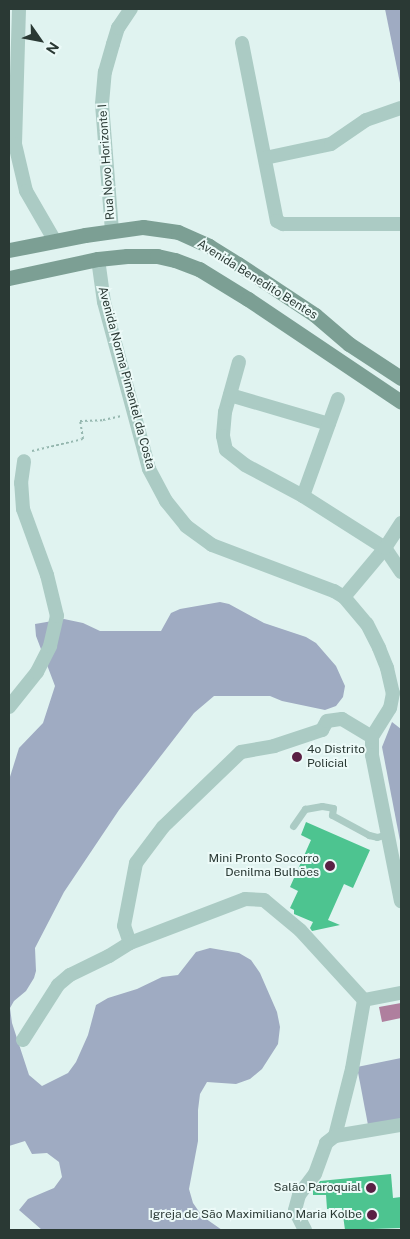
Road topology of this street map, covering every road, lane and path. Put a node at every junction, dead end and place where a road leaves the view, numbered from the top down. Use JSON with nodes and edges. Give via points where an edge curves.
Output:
{"nodes":[{"id":1,"x":19,"y":9,"type":"edge"},
{"id":2,"x":131,"y":9,"type":"edge"},
{"id":3,"x":242,"y":43,"type":"dead end"},
{"id":4,"x":401,"y":108,"type":"edge"},
{"id":5,"x":265,"y":158,"type":"junction"},
{"id":6,"x":401,"y":224,"type":"edge"},
{"id":7,"x":112,"y":231,"type":"junction"},
{"id":8,"x":55,"y":241,"type":"junction"},
{"id":9,"x":9,"y":250,"type":"edge"},
{"id":10,"x":98,"y":259,"type":"junction"},
{"id":11,"x":9,"y":278,"type":"edge"},
{"id":12,"x":349,"y":344,"type":"junction"},
{"id":13,"x":338,"y":361,"type":"junction"},
{"id":14,"x":239,"y":362,"type":"dead end"},
{"id":15,"x":401,"y":376,"type":"edge"},
{"id":16,"x":230,"y":395,"type":"junction"},
{"id":17,"x":338,"y":399,"type":"dead end"},
{"id":18,"x":401,"y":402,"type":"edge"},
{"id":19,"x":134,"y":414,"type":"junction"},
{"id":20,"x":329,"y":424,"type":"junction"},
{"id":21,"x":24,"y":461,"type":"joint"},
{"id":22,"x":302,"y":496,"type":"junction"},
{"id":23,"x":401,"y":523,"type":"edge"},
{"id":24,"x":384,"y":548,"type":"junction"},
{"id":25,"x":401,"y":572,"type":"edge"},
{"id":26,"x":344,"y":597,"type":"junction"},
{"id":27,"x":9,"y":707,"type":"edge"},
{"id":28,"x":372,"y":737,"type":"junction"},
{"id":29,"x":293,"y":826,"type":"dead end"},
{"id":30,"x":387,"y":834,"type":"junction"},
{"id":31,"x":401,"y":901,"type":"edge"},
{"id":32,"x":130,"y":943,"type":"junction"},
{"id":33,"x":401,"y":993,"type":"edge"},
{"id":34,"x":364,"y":1000,"type":"junction"},
{"id":35,"x":22,"y":1040,"type":"dead end"},
{"id":36,"x":401,"y":1125,"type":"edge"},
{"id":37,"x":335,"y":1136,"type":"junction"},
{"id":38,"x":305,"y":1230,"type":"edge"}],
"edges":[{"from":1,"to":8,"type":"street","via":[[15,144],[26,191]]},
{"from":2,"to":7,"type":"street","name":"Rua Novo Horizonte I","via":[[118,28],[113,44],[105,72],[102,104]]},
{"from":3,"to":5,"type":"street"},
{"from":4,"to":5,"type":"street","via":[[366,120],[331,144]]},
{"from":5,"to":6,"type":"street","via":[[276,219],[280,223]]},
{"from":7,"to":8,"type":"street","name":"Avenida Benedito Bentes"},
{"from":7,"to":12,"type":"street","name":"Avenida Benedito Bentes","via":[[143,227],[178,232],[209,246],[315,315]]},
{"from":8,"to":9,"type":"street","name":"Avenida Benedito Bentes"},
{"from":10,"to":11,"type":"street","name":"Avenida Benedito Bentes"},
{"from":10,"to":13,"type":"street","name":"Avenida Benedito Bentes","via":[[157,256],[199,269]]},
{"from":10,"to":19,"type":"street","name":"Avenida Norma Pimentel da Costa","via":[[104,302]]},
{"from":12,"to":13,"type":"street"},
{"from":12,"to":15,"type":"street","name":"Avenida Benedito Bentes"},
{"from":13,"to":18,"type":"street","name":"Avenida Benedito Bentes"},
{"from":14,"to":16,"type":"street"},
{"from":16,"to":20,"type":"street"},
{"from":16,"to":22,"type":"street","via":[[223,436],[226,450],[245,465]]},
{"from":17,"to":20,"type":"street"},
{"from":19,"to":21,"type":"path","via":[[80,421],[83,439],[27,452]]},
{"from":19,"to":26,"type":"street","name":"Avenida Norma Pimentel da Costa","via":[[148,469],[166,501],[186,526],[212,545]]},
{"from":20,"to":22,"type":"street"},
{"from":21,"to":27,"type":"street","via":[[21,483],[23,509],[47,575],[57,616],[50,646],[37,672]]},
{"from":22,"to":24,"type":"street"},
{"from":23,"to":24,"type":"street"},
{"from":24,"to":25,"type":"street"},
{"from":24,"to":26,"type":"street"},
{"from":26,"to":28,"type":"street","name":"Avenida Norma Pimentel da Costa","via":[[366,624],[379,648],[393,693],[390,708]]},
{"from":28,"to":30,"type":"street","via":[[372,755]]},
{"from":28,"to":32,"type":"street","via":[[342,720],[327,721],[322,730],[274,746],[241,752],[163,827],[136,863],[124,926]]},
{"from":29,"to":30,"type":"lane","via":[[305,810],[322,806],[334,808],[332,815],[369,835]]},
{"from":30,"to":31,"type":"street"},
{"from":32,"to":34,"type":"street","via":[[245,899],[256,898],[264,900],[300,930]]},
{"from":32,"to":35,"type":"street","via":[[70,975],[58,985]]},
{"from":33,"to":34,"type":"street"},
{"from":34,"to":37,"type":"street","via":[[352,1069]]},
{"from":36,"to":37,"type":"street"},
{"from":37,"to":38,"type":"street","via":[[326,1143],[315,1174],[299,1195],[295,1210]]}]}
